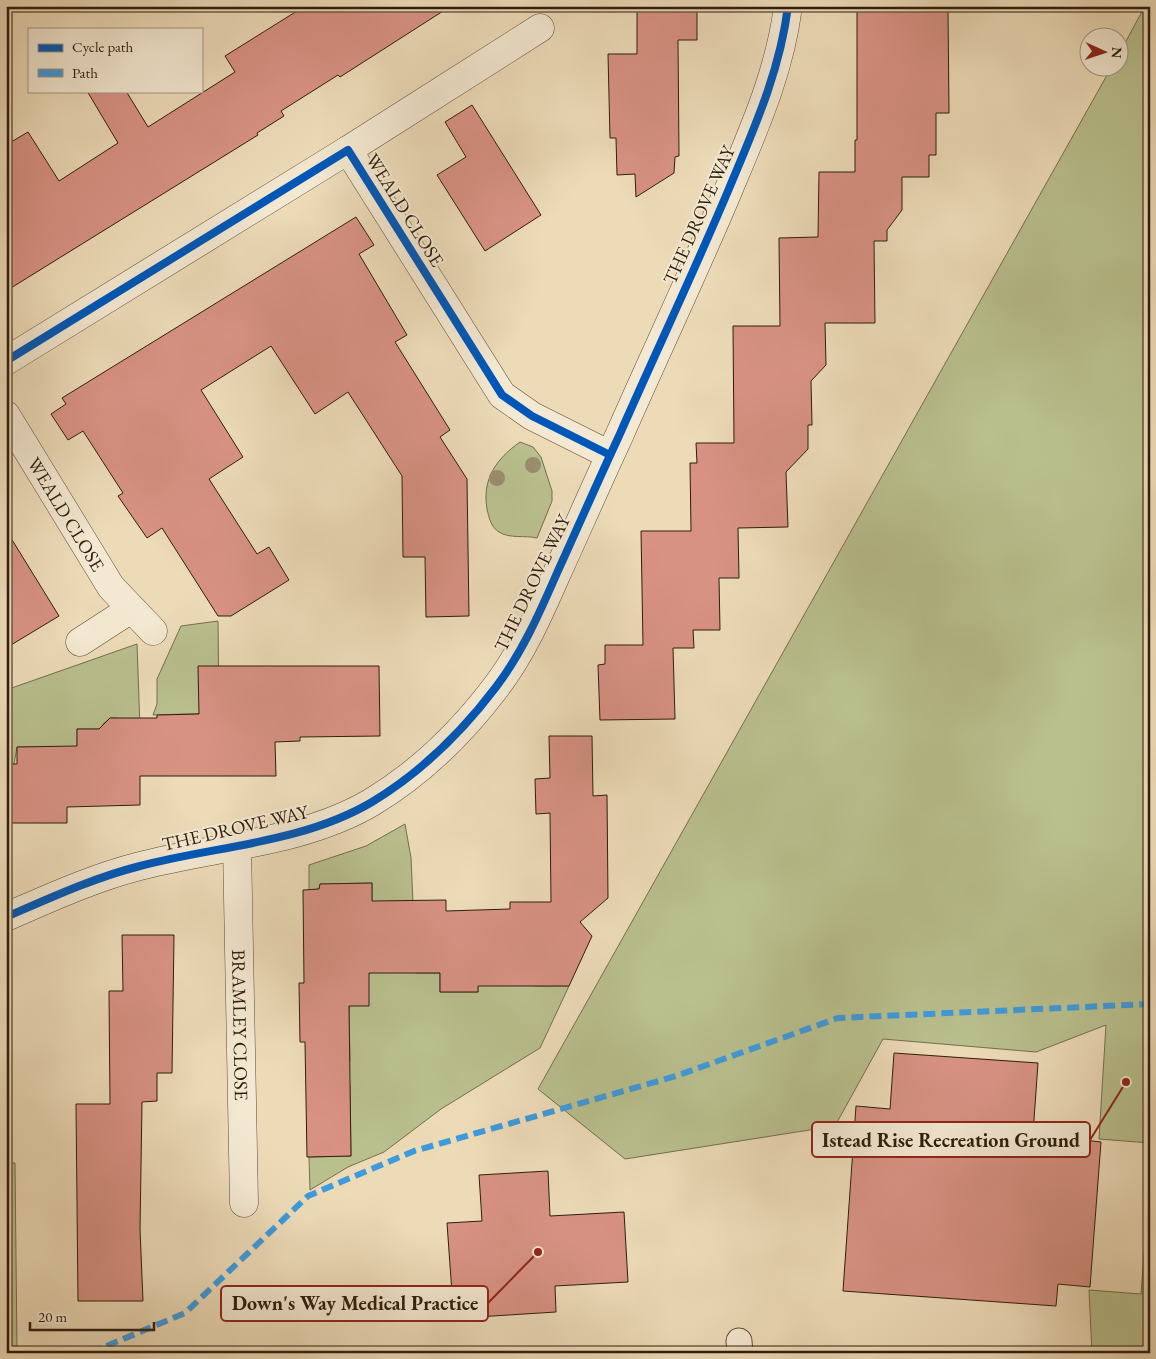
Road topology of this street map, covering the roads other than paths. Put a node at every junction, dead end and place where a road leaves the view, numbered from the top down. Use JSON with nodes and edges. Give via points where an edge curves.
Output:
{"nodes":[{"id":1,"x":788,"y":6,"type":"edge"},
{"id":2,"x":540,"y":28,"type":"dead end"},
{"id":3,"x":348,"y":150,"type":"junction"},
{"id":4,"x":6,"y":361,"type":"edge"},
{"id":5,"x":6,"y":415,"type":"edge"},
{"id":6,"x":610,"y":455,"type":"junction"},
{"id":7,"x":131,"y":609,"type":"junction"},
{"id":8,"x":153,"y":631,"type":"dead end"},
{"id":9,"x":80,"y":642,"type":"dead end"},
{"id":10,"x":237,"y":846,"type":"junction"},
{"id":11,"x":6,"y":917,"type":"edge"},
{"id":12,"x":244,"y":1203,"type":"dead end"}],
"edges":[{"from":1,"to":6,"type":"street","name":"THE DROVE WAY","via":[[775,73],[755,128]]},
{"from":2,"to":3,"type":"street","name":"WEALD CLOSE"},
{"from":3,"to":4,"type":"street","name":"WEALD CLOSE"},
{"from":3,"to":6,"type":"street","name":"WEALD CLOSE","via":[[502,395],[532,416]]},
{"from":5,"to":7,"type":"street","name":"WEALD CLOSE","via":[[111,587]]},
{"from":6,"to":10,"type":"street","name":"THE DROVE WAY","via":[[531,629],[497,686],[456,734],[422,767],[356,810],[309,828]]},
{"from":7,"to":8,"type":"street","name":"WEALD CLOSE"},
{"from":7,"to":9,"type":"street"},
{"from":10,"to":11,"type":"street","name":"THE DROVE WAY","via":[[138,867],[91,881]]},
{"from":10,"to":12,"type":"street","name":"BRAMLEY CLOSE"}]}
